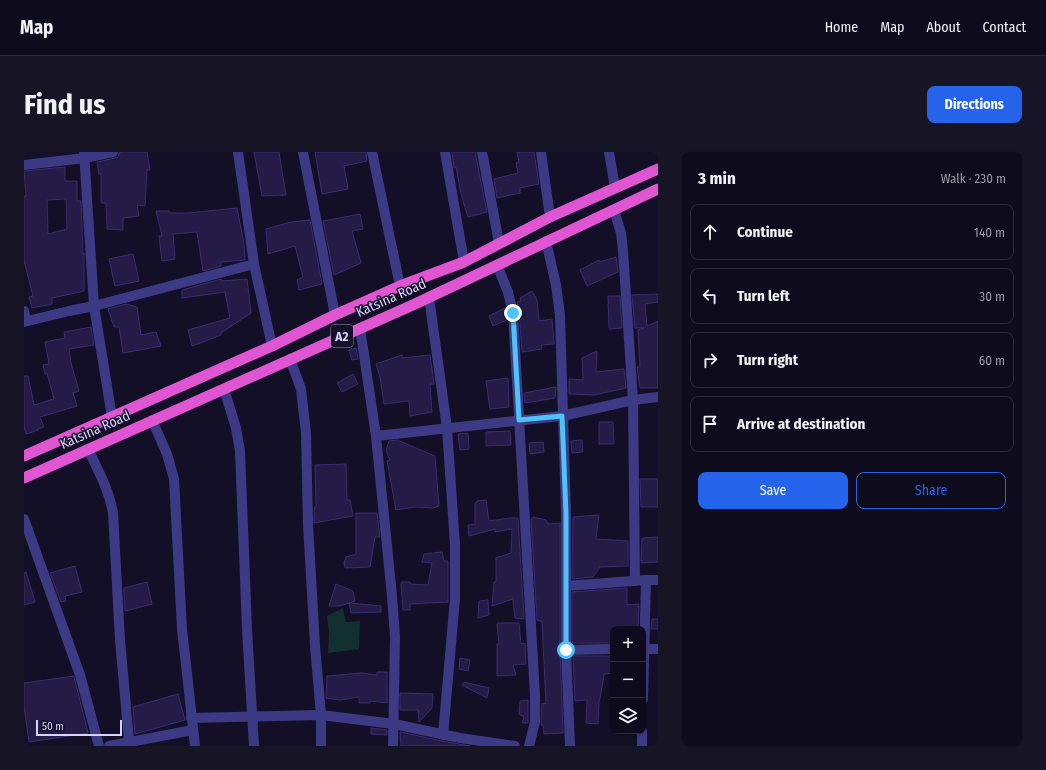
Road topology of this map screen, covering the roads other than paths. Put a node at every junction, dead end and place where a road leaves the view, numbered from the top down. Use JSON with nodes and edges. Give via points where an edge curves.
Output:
{"nodes":[{"id":1,"x":113,"y":152,"type":"edge"},
{"id":2,"x":238,"y":152,"type":"edge"},
{"id":3,"x":303,"y":152,"type":"edge"},
{"id":4,"x":372,"y":152,"type":"edge"},
{"id":5,"x":444,"y":152,"type":"edge"},
{"id":6,"x":482,"y":152,"type":"edge"},
{"id":7,"x":540,"y":152,"type":"edge"},
{"id":8,"x":609,"y":152,"type":"edge"},
{"id":9,"x":84,"y":155,"type":"edge"},
{"id":10,"x":24,"y":165,"type":"edge"},
{"id":11,"x":658,"y":169,"type":"edge"},
{"id":12,"x":615,"y":188,"type":"junction"},
{"id":13,"x":658,"y":189,"type":"edge"},
{"id":14,"x":614,"y":210,"type":"junction"},
{"id":15,"x":550,"y":217,"type":"junction"},
{"id":16,"x":546,"y":241,"type":"junction"},
{"id":17,"x":499,"y":243,"type":"junction"},
{"id":18,"x":464,"y":262,"type":"junction"},
{"id":19,"x":254,"y":264,"type":"junction"},
{"id":20,"x":497,"y":265,"type":"junction"},
{"id":21,"x":400,"y":286,"type":"junction"},
{"id":22,"x":430,"y":297,"type":"junction"},
{"id":23,"x":94,"y":306,"type":"junction"},
{"id":24,"x":24,"y":310,"type":"edge"},
{"id":25,"x":335,"y":315,"type":"junction"},
{"id":26,"x":25,"y":321,"type":"edge"},
{"id":27,"x":360,"y":328,"type":"junction"},
{"id":28,"x":272,"y":346,"type":"junction"},
{"id":29,"x":290,"y":359,"type":"junction"},
{"id":30,"x":224,"y":388,"type":"junction"},
{"id":31,"x":658,"y":397,"type":"edge"},
{"id":32,"x":633,"y":400,"type":"junction"},
{"id":33,"x":562,"y":416,"type":"junction"},
{"id":34,"x":112,"y":417,"type":"junction"},
{"id":35,"x":152,"y":420,"type":"junction"},
{"id":36,"x":519,"y":420,"type":"junction"},
{"id":37,"x":447,"y":428,"type":"junction"},
{"id":38,"x":376,"y":436,"type":"junction"},
{"id":39,"x":88,"y":449,"type":"junction"},
{"id":40,"x":24,"y":456,"type":"edge"},
{"id":41,"x":24,"y":478,"type":"edge"},
{"id":42,"x":24,"y":519,"type":"edge"},
{"id":43,"x":646,"y":580,"type":"junction"},
{"id":44,"x":658,"y":580,"type":"edge"},
{"id":45,"x":635,"y":581,"type":"junction"},
{"id":46,"x":566,"y":586,"type":"junction"},
{"id":47,"x":645,"y":626,"type":"edge"},
{"id":48,"x":610,"y":649,"type":"edge"},
{"id":49,"x":646,"y":649,"type":"edge"},
{"id":50,"x":658,"y":649,"type":"edge"},
{"id":51,"x":566,"y":650,"type":"junction"},
{"id":52,"x":644,"y":662,"type":"edge"},
{"id":53,"x":643,"y":698,"type":"edge"},
{"id":54,"x":253,"y":715,"type":"junction"},
{"id":55,"x":321,"y":715,"type":"junction"},
{"id":56,"x":192,"y":718,"type":"junction"},
{"id":57,"x":394,"y":724,"type":"junction"},
{"id":58,"x":193,"y":730,"type":"junction"},
{"id":59,"x":443,"y":734,"type":"junction"},
{"id":60,"x":642,"y":734,"type":"edge"},
{"id":61,"x":129,"y":741,"type":"junction"},
{"id":62,"x":460,"y":742,"type":"edge"},
{"id":63,"x":99,"y":746,"type":"edge"},
{"id":64,"x":109,"y":746,"type":"edge"},
{"id":65,"x":195,"y":746,"type":"edge"},
{"id":66,"x":254,"y":746,"type":"edge"},
{"id":67,"x":321,"y":746,"type":"edge"},
{"id":68,"x":393,"y":746,"type":"edge"},
{"id":69,"x":516,"y":746,"type":"edge"},
{"id":70,"x":530,"y":746,"type":"edge"},
{"id":71,"x":570,"y":746,"type":"edge"},
{"id":72,"x":642,"y":746,"type":"edge"}],
"edges":[{"from":1,"to":9,"type":"street"},
{"from":2,"to":19,"type":"street"},
{"from":3,"to":25,"type":"street"},
{"from":4,"to":21,"type":"street"},
{"from":5,"to":18,"type":"street"},
{"from":6,"to":17,"type":"street"},
{"from":7,"to":15,"type":"street"},
{"from":8,"to":12,"type":"street"},
{"from":9,"to":10,"type":"street"},
{"from":9,"to":23,"type":"street"},
{"from":11,"to":12,"type":"highway","name":"Katsina Road","number":"A2"},
{"from":12,"to":15,"type":"highway","name":"Katsina Road","number":"A2"},
{"from":13,"to":14,"type":"highway","name":"Katsina Road","number":"A2"},
{"from":14,"to":16,"type":"highway","name":"Katsina Road","number":"A2"},
{"from":14,"to":32,"type":"street","via":[[623,251]]},
{"from":15,"to":17,"type":"highway","name":"Katsina Road","number":"A2"},
{"from":16,"to":20,"type":"highway","name":"Katsina Road","number":"A2"},
{"from":16,"to":33,"type":"street","via":[[560,314]]},
{"from":17,"to":18,"type":"highway","name":"Katsina Road","number":"A2"},
{"from":18,"to":21,"type":"highway","name":"Katsina Road","number":"A2"},
{"from":19,"to":23,"type":"street"},
{"from":19,"to":28,"type":"street"},
{"from":20,"to":22,"type":"highway","name":"Katsina Road","number":"A2"},
{"from":20,"to":36,"type":"street","via":[[513,313]]},
{"from":21,"to":25,"type":"highway","name":"Katsina Road","number":"A2"},
{"from":22,"to":27,"type":"highway","name":"Katsina Road","number":"A2"},
{"from":22,"to":37,"type":"street"},
{"from":23,"to":26,"type":"street"},
{"from":23,"to":34,"type":"street"},
{"from":24,"to":26,"type":"street"},
{"from":25,"to":28,"type":"highway","name":"Katsina Road","number":"A2"},
{"from":27,"to":29,"type":"highway","name":"Katsina Road","number":"A2"},
{"from":27,"to":38,"type":"street"},
{"from":28,"to":34,"type":"highway","name":"Katsina Road","number":"A2"},
{"from":29,"to":30,"type":"highway","name":"Katsina Road","number":"A2"},
{"from":29,"to":55,"type":"street","via":[[300,389],[304,413],[312,595]]},
{"from":30,"to":35,"type":"highway","name":"Katsina Road","number":"A2"},
{"from":30,"to":54,"type":"street","via":[[240,451]]},
{"from":31,"to":32,"type":"street"},
{"from":32,"to":33,"type":"street"},
{"from":32,"to":45,"type":"street"},
{"from":33,"to":36,"type":"street"},
{"from":33,"to":46,"type":"street"},
{"from":34,"to":40,"type":"highway","name":"Katsina Road","number":"A2"},
{"from":35,"to":39,"type":"highway","name":"Katsina Road","number":"A2"},
{"from":35,"to":56,"type":"street","via":[[167,454],[174,479],[182,629]]},
{"from":36,"to":37,"type":"street"},
{"from":36,"to":70,"type":"street","via":[[535,696],[535,722]]},
{"from":37,"to":38,"type":"street"},
{"from":37,"to":59,"type":"street","via":[[455,545],[455,599]]},
{"from":38,"to":57,"type":"street","via":[[395,637]]},
{"from":39,"to":41,"type":"highway","name":"Katsina Road","number":"A2"},
{"from":39,"to":61,"type":"street","via":[[106,486],[113,513]]},
{"from":42,"to":63,"type":"street","via":[[80,675]]},
{"from":43,"to":44,"type":"street"},
{"from":43,"to":45,"type":"street"},
{"from":43,"to":47,"type":"street"},
{"from":45,"to":46,"type":"street"},
{"from":46,"to":51,"type":"street"},
{"from":48,"to":51,"type":"street"},
{"from":49,"to":50,"type":"street"},
{"from":51,"to":71,"type":"street"},
{"from":52,"to":53,"type":"street"},
{"from":54,"to":55,"type":"street"},
{"from":54,"to":56,"type":"street"},
{"from":54,"to":66,"type":"street"},
{"from":55,"to":57,"type":"street"},
{"from":55,"to":67,"type":"street"},
{"from":56,"to":58,"type":"street"},
{"from":57,"to":59,"type":"street"},
{"from":57,"to":68,"type":"street"},
{"from":58,"to":61,"type":"street"},
{"from":58,"to":65,"type":"street"},
{"from":59,"to":62,"type":"street"},
{"from":60,"to":72,"type":"street"},
{"from":61,"to":64,"type":"street"},
{"from":62,"to":69,"type":"street"}]}
